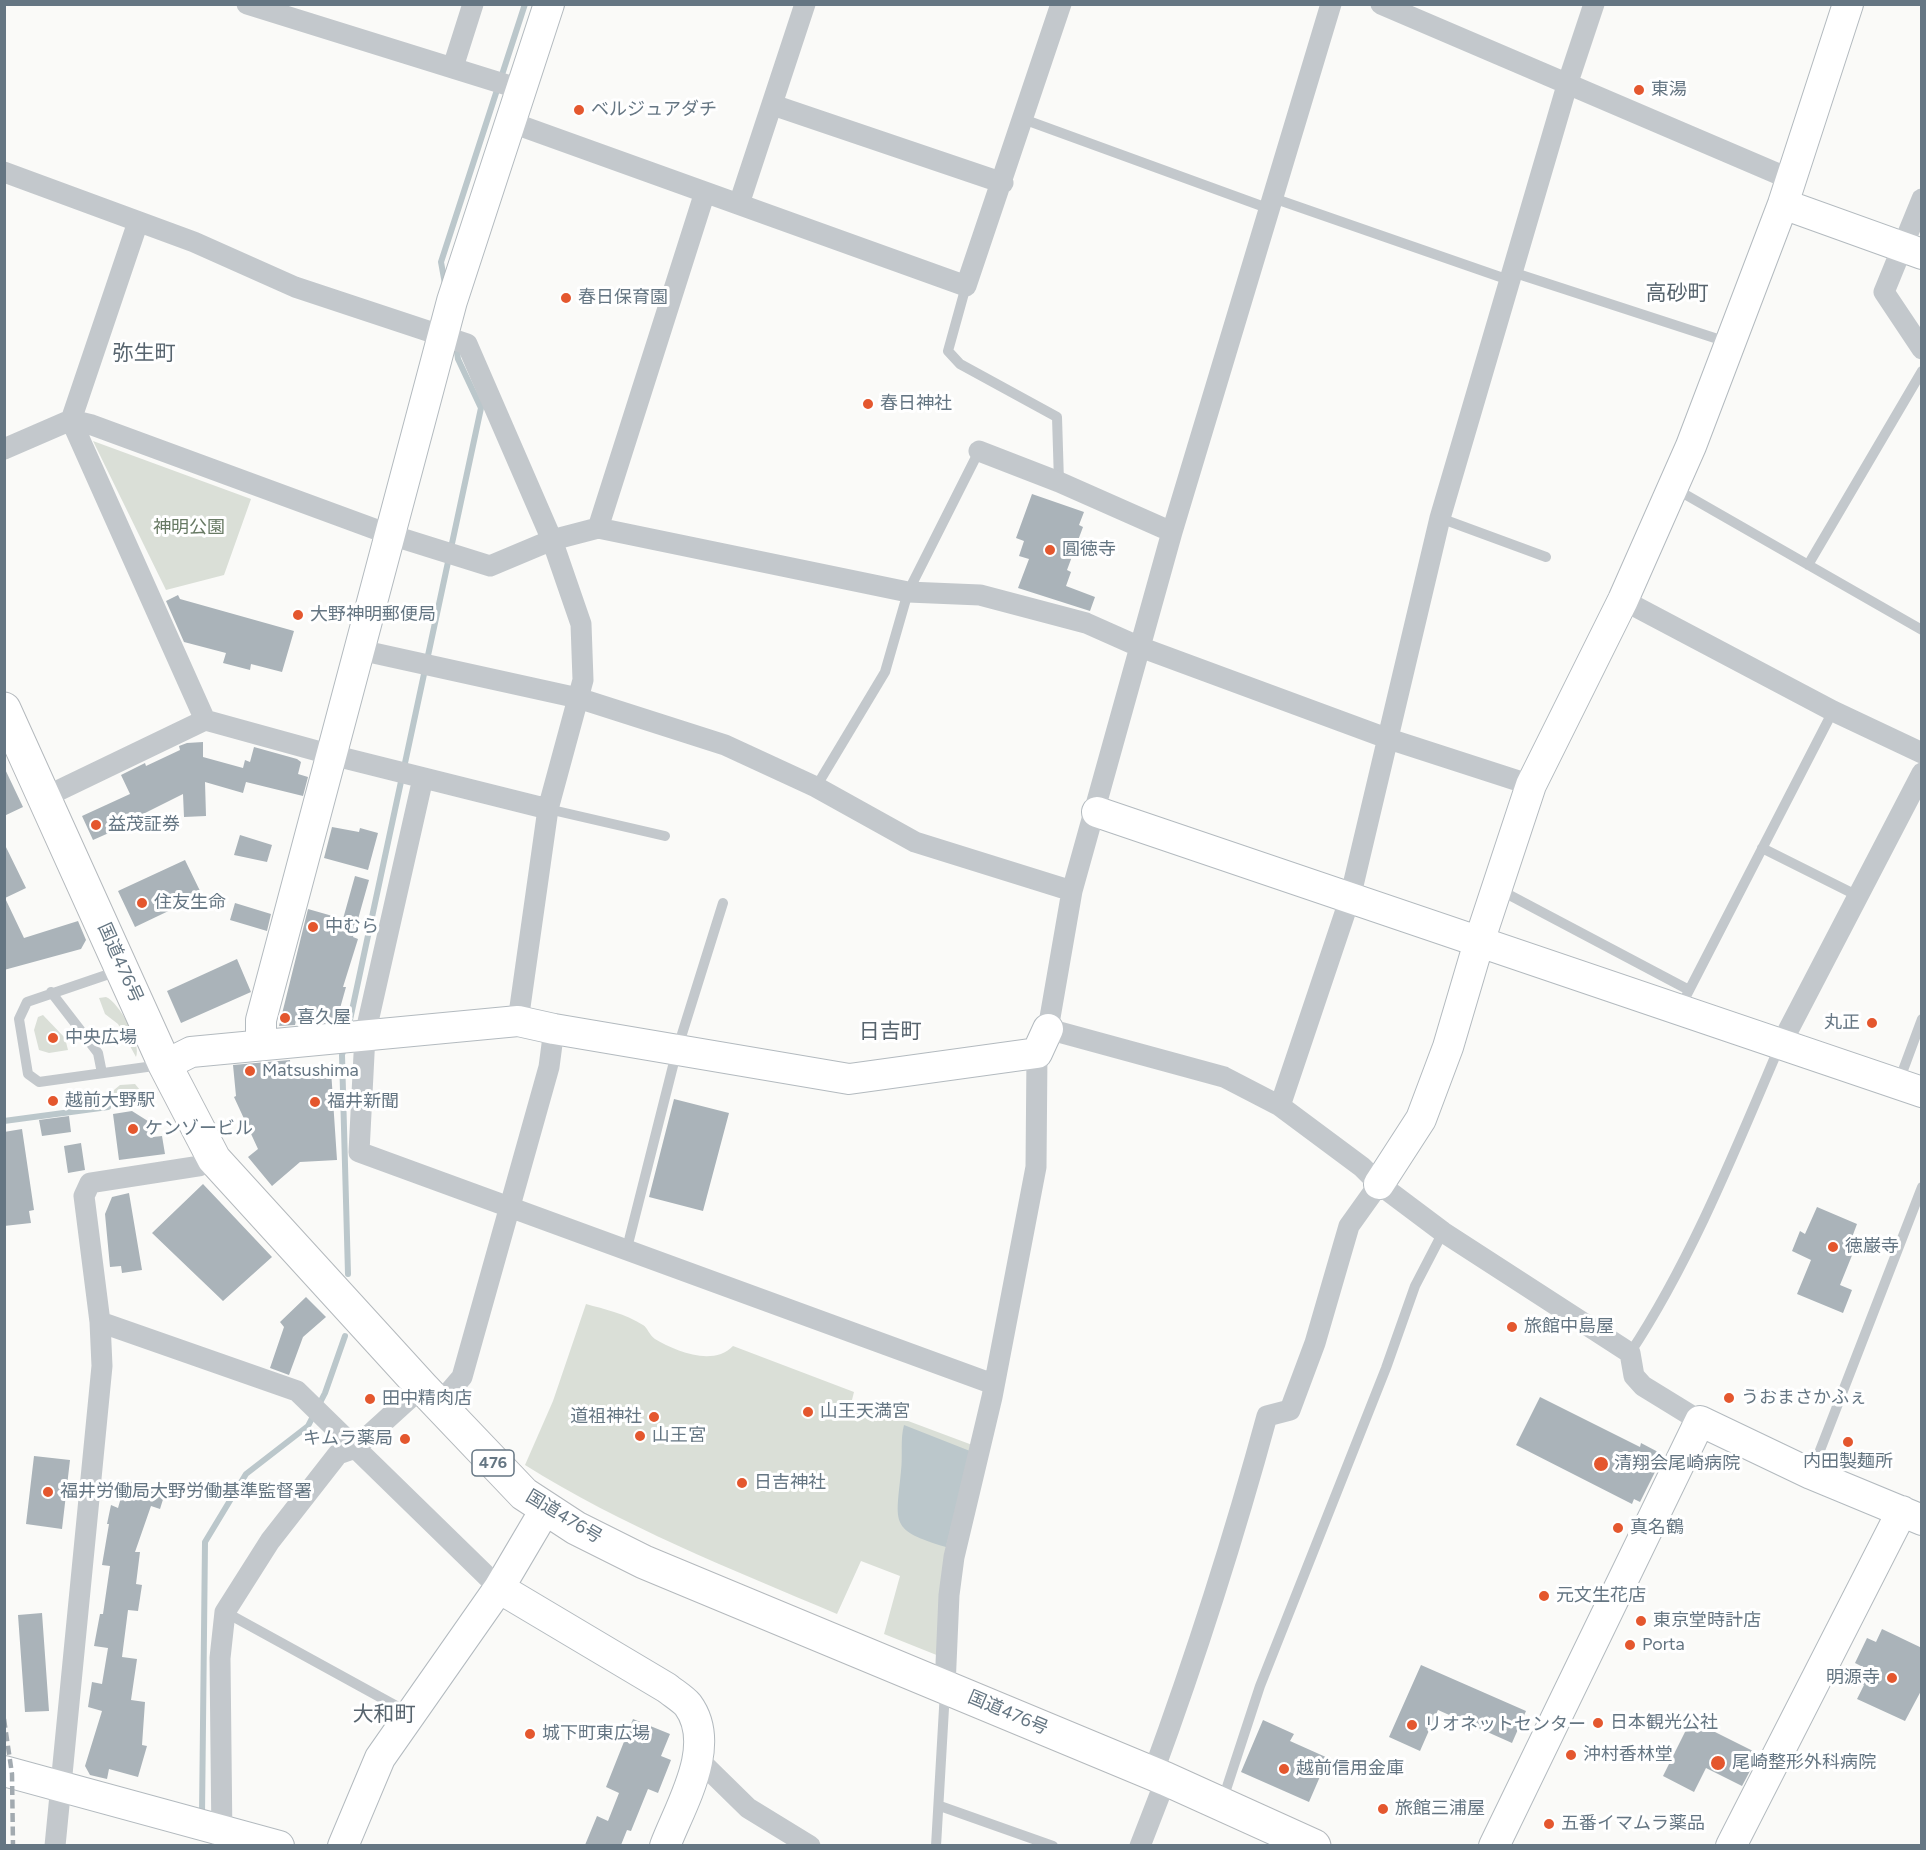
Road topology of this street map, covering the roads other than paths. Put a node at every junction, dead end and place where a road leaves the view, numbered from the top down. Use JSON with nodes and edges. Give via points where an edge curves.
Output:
{"nodes":[{"id":1,"x":247,"y":4,"type":"edge"},
{"id":2,"x":473,"y":4,"type":"edge"},
{"id":3,"x":549,"y":4,"type":"edge"},
{"id":4,"x":805,"y":4,"type":"edge"},
{"id":5,"x":1061,"y":4,"type":"edge"},
{"id":6,"x":1331,"y":4,"type":"edge"},
{"id":7,"x":1381,"y":4,"type":"edge"},
{"id":8,"x":1594,"y":4,"type":"edge"},
{"id":9,"x":1848,"y":4,"type":"edge"},
{"id":10,"x":453,"y":67,"type":"junction"},
{"id":11,"x":1568,"y":82,"type":"junction"},
{"id":12,"x":520,"y":89,"type":"junction"},
{"id":13,"x":772,"y":105,"type":"junction"},
{"id":14,"x":1023,"y":120,"type":"junction"},
{"id":15,"x":510,"y":122,"type":"junction"},
{"id":16,"x":4,"y":172,"type":"edge"},
{"id":17,"x":1003,"y":183,"type":"junction"},
{"id":18,"x":1786,"y":191,"type":"junction"},
{"id":19,"x":705,"y":192,"type":"junction"},
{"id":20,"x":1922,"y":199,"type":"edge"},
{"id":21,"x":1272,"y":203,"type":"junction"},
{"id":22,"x":739,"y":204,"type":"junction"},
{"id":23,"x":138,"y":222,"type":"junction"},
{"id":24,"x":1911,"y":250,"type":"edge"},
{"id":25,"x":1511,"y":276,"type":"junction"},
{"id":26,"x":966,"y":286,"type":"junction"},
{"id":27,"x":443,"y":335,"type":"junction"},
{"id":28,"x":1730,"y":343,"type":"junction"},
{"id":29,"x":1922,"y":349,"type":"edge"},
{"id":30,"x":1922,"y":371,"type":"edge"},
{"id":31,"x":71,"y":420,"type":"junction"},
{"id":32,"x":4,"y":449,"type":"edge"},
{"id":33,"x":979,"y":451,"type":"joint"},
{"id":34,"x":1059,"y":482,"type":"junction"},
{"id":35,"x":1672,"y":487,"type":"junction"},
{"id":36,"x":1440,"y":518,"type":"junction"},
{"id":37,"x":598,"y":528,"type":"junction"},
{"id":38,"x":1172,"y":532,"type":"junction"},
{"id":39,"x":391,"y":535,"type":"junction"},
{"id":40,"x":552,"y":540,"type":"junction"},
{"id":41,"x":1545,"y":557,"type":"dead end"},
{"id":42,"x":1808,"y":565,"type":"junction"},
{"id":43,"x":908,"y":592,"type":"junction"},
{"id":44,"x":1623,"y":600,"type":"junction"},
{"id":45,"x":1922,"y":630,"type":"edge"},
{"id":46,"x":1140,"y":646,"type":"junction"},
{"id":47,"x":360,"y":650,"type":"junction"},
{"id":48,"x":578,"y":698,"type":"junction"},
{"id":49,"x":4,"y":709,"type":"edge"},
{"id":50,"x":1833,"y":711,"type":"junction"},
{"id":51,"x":205,"y":720,"type":"junction"},
{"id":52,"x":1389,"y":739,"type":"junction"},
{"id":53,"x":1922,"y":753,"type":"edge"},
{"id":54,"x":332,"y":755,"type":"junction"},
{"id":55,"x":1922,"y":773,"type":"edge"},
{"id":56,"x":423,"y":778,"type":"junction"},
{"id":57,"x":1531,"y":785,"type":"junction"},
{"id":58,"x":816,"y":787,"type":"junction"},
{"id":59,"x":45,"y":797,"type":"junction"},
{"id":60,"x":548,"y":809,"type":"junction"},
{"id":61,"x":1097,"y":812,"type":"junction"},
{"id":62,"x":665,"y":836,"type":"dead end"},
{"id":63,"x":1762,"y":848,"type":"junction"},
{"id":64,"x":1496,"y":888,"type":"junction"},
{"id":65,"x":1072,"y":891,"type":"junction"},
{"id":66,"x":1858,"y":896,"type":"junction"},
{"id":67,"x":1350,"y":898,"type":"junction"},
{"id":68,"x":723,"y":903,"type":"dead end"},
{"id":69,"x":1479,"y":942,"type":"junction"},
{"id":70,"x":123,"y":970,"type":"junction"},
{"id":71,"x":51,"y":992,"type":"junction"},
{"id":72,"x":1684,"y":1000,"type":"junction"},
{"id":73,"x":1922,"y":1019,"type":"edge"},
{"id":74,"x":518,"y":1021,"type":"junction"},
{"id":75,"x":554,"y":1029,"type":"junction"},
{"id":76,"x":352,"y":1037,"type":"junction"},
{"id":77,"x":1043,"y":1041,"type":"junction"},
{"id":78,"x":1780,"y":1044,"type":"junction"},
{"id":79,"x":261,"y":1045,"type":"junction"},
{"id":80,"x":677,"y":1050,"type":"junction"},
{"id":81,"x":165,"y":1065,"type":"junction"},
{"id":82,"x":102,"y":1073,"type":"junction"},
{"id":83,"x":1910,"y":1088,"type":"edge"},
{"id":84,"x":1280,"y":1106,"type":"junction"},
{"id":85,"x":214,"y":1159,"type":"junction"},
{"id":86,"x":1379,"y":1184,"type":"junction"},
{"id":87,"x":1922,"y":1187,"type":"edge"},
{"id":88,"x":509,"y":1208,"type":"junction"},
{"id":89,"x":1443,"y":1233,"type":"junction"},
{"id":90,"x":627,"y":1248,"type":"junction"},
{"id":91,"x":100,"y":1322,"type":"junction"},
{"id":92,"x":1630,"y":1353,"type":"junction"},
{"id":93,"x":993,"y":1384,"type":"junction"},
{"id":94,"x":430,"y":1396,"type":"junction"},
{"id":95,"x":1700,"y":1421,"type":"junction"},
{"id":96,"x":355,"y":1448,"type":"junction"},
{"id":97,"x":1811,"y":1474,"type":"junction"},
{"id":98,"x":545,"y":1510,"type":"junction"},
{"id":99,"x":1912,"y":1515,"type":"edge"},
{"id":100,"x":498,"y":1588,"type":"junction"},
{"id":101,"x":225,"y":1612,"type":"junction"},
{"id":102,"x":945,"y":1687,"type":"junction"},
{"id":103,"x":411,"y":1714,"type":"junction"},
{"id":104,"x":698,"y":1759,"type":"junction"},
{"id":105,"x":4,"y":1771,"type":"edge"},
{"id":106,"x":1159,"y":1776,"type":"junction"},
{"id":107,"x":61,"y":1786,"type":"junction"},
{"id":108,"x":1221,"y":1803,"type":"junction"},
{"id":109,"x":940,"y":1806,"type":"junction"},
{"id":110,"x":211,"y":1831,"type":"edge"},
{"id":111,"x":55,"y":1845,"type":"edge"},
{"id":112,"x":279,"y":1845,"type":"edge"},
{"id":113,"x":343,"y":1845,"type":"edge"},
{"id":114,"x":665,"y":1845,"type":"edge"},
{"id":115,"x":810,"y":1845,"type":"edge"},
{"id":116,"x":936,"y":1845,"type":"edge"},
{"id":117,"x":1053,"y":1845,"type":"edge"},
{"id":118,"x":1140,"y":1845,"type":"edge"},
{"id":119,"x":1314,"y":1845,"type":"edge"},
{"id":120,"x":1494,"y":1845,"type":"edge"},
{"id":121,"x":1731,"y":1845,"type":"edge"}],
"edges":[{"from":1,"to":10,"type":"street"},
{"from":2,"to":10,"type":"street"},
{"from":3,"to":12,"type":"street"},
{"from":4,"to":13,"type":"street"},
{"from":5,"to":14,"type":"street"},
{"from":6,"to":21,"type":"street"},
{"from":7,"to":11,"type":"street"},
{"from":8,"to":11,"type":"street"},
{"from":9,"to":18,"type":"street"},
{"from":10,"to":12,"type":"street"},
{"from":11,"to":18,"type":"street"},
{"from":11,"to":25,"type":"street"},
{"from":12,"to":15,"type":"street"},
{"from":13,"to":17,"type":"street"},
{"from":13,"to":22,"type":"street"},
{"from":14,"to":17,"type":"street"},
{"from":14,"to":21,"type":"lane"},
{"from":15,"to":19,"type":"street"},
{"from":15,"to":27,"type":"street"},
{"from":16,"to":23,"type":"street"},
{"from":17,"to":26,"type":"street"},
{"from":18,"to":24,"type":"street"},
{"from":18,"to":28,"type":"street"},
{"from":19,"to":22,"type":"street"},
{"from":19,"to":37,"type":"street"},
{"from":20,"to":24,"type":"street"},
{"from":21,"to":25,"type":"lane"},
{"from":21,"to":38,"type":"street"},
{"from":22,"to":26,"type":"street"},
{"from":23,"to":27,"type":"street","via":[[295,287]]},
{"from":23,"to":31,"type":"street"},
{"from":24,"to":29,"type":"street","via":[[1884,292]]},
{"from":25,"to":28,"type":"lane"},
{"from":25,"to":36,"type":"street"},
{"from":26,"to":34,"type":"lane","via":[[948,351],[960,364],[1057,417]]},
{"from":27,"to":39,"type":"street"},
{"from":27,"to":40,"type":"street","via":[[467,344]]},
{"from":28,"to":35,"type":"street"},
{"from":30,"to":42,"type":"lane"},
{"from":31,"to":32,"type":"street"},
{"from":31,"to":39,"type":"street"},
{"from":31,"to":51,"type":"street"},
{"from":33,"to":34,"type":"street"},
{"from":33,"to":43,"type":"lane"},
{"from":34,"to":38,"type":"street"},
{"from":35,"to":42,"type":"lane"},
{"from":35,"to":44,"type":"street"},
{"from":36,"to":41,"type":"lane"},
{"from":36,"to":52,"type":"street"},
{"from":37,"to":40,"type":"street"},
{"from":37,"to":43,"type":"street"},
{"from":38,"to":46,"type":"street"},
{"from":39,"to":40,"type":"street","via":[[490,566]]},
{"from":39,"to":47,"type":"street"},
{"from":40,"to":48,"type":"street","via":[[581,624],[583,680]]},
{"from":42,"to":45,"type":"lane"},
{"from":43,"to":46,"type":"street","via":[[980,595],[1086,623]]},
{"from":43,"to":58,"type":"lane","via":[[885,672]]},
{"from":44,"to":50,"type":"street"},
{"from":44,"to":57,"type":"street"},
{"from":46,"to":52,"type":"street"},
{"from":46,"to":61,"type":"street"},
{"from":47,"to":48,"type":"street"},
{"from":47,"to":54,"type":"street"},
{"from":48,"to":58,"type":"street","via":[[725,745]]},
{"from":48,"to":60,"type":"street"},
{"from":49,"to":59,"type":"highway","name":"国道476号","number":"476"},
{"from":50,"to":53,"type":"street"},
{"from":50,"to":63,"type":"lane"},
{"from":51,"to":54,"type":"street"},
{"from":51,"to":59,"type":"street"},
{"from":52,"to":57,"type":"street"},
{"from":52,"to":67,"type":"street"},
{"from":54,"to":56,"type":"street"},
{"from":54,"to":79,"type":"street","via":[[261,1020]]},
{"from":55,"to":66,"type":"street"},
{"from":56,"to":60,"type":"street"},
{"from":56,"to":76,"type":"street"},
{"from":57,"to":64,"type":"street"},
{"from":58,"to":65,"type":"street","via":[[915,842]]},
{"from":59,"to":70,"type":"highway","name":"国道476号","number":"476"},
{"from":60,"to":62,"type":"lane"},
{"from":60,"to":74,"type":"street"},
{"from":61,"to":65,"type":"street"},
{"from":61,"to":67,"type":"street"},
{"from":63,"to":66,"type":"lane"},
{"from":63,"to":72,"type":"lane"},
{"from":64,"to":69,"type":"street"},
{"from":64,"to":72,"type":"lane"},
{"from":65,"to":77,"type":"street"},
{"from":66,"to":78,"type":"street"},
{"from":67,"to":69,"type":"street"},
{"from":67,"to":84,"type":"street"},
{"from":68,"to":80,"type":"lane"},
{"from":69,"to":72,"type":"street"},
{"from":69,"to":86,"type":"street","via":[[1448,1047],[1421,1119]]},
{"from":70,"to":71,"type":"lane"},
{"from":70,"to":81,"type":"highway","name":"国道476号","number":"476"},
{"from":71,"to":82,"type":"lane","via":[[98,1053]]},
{"from":71,"to":82,"type":"lane","via":[[27,1002],[19,1019],[28,1074],[39,1082]]},
{"from":72,"to":78,"type":"street"},
{"from":73,"to":83,"type":"lane"},
{"from":74,"to":75,"type":"street"},
{"from":74,"to":76,"type":"street"},
{"from":75,"to":80,"type":"street"},
{"from":75,"to":88,"type":"street","via":[[549,1067]]},
{"from":76,"to":79,"type":"street"},
{"from":76,"to":88,"type":"street","via":[[359,1152]]},
{"from":77,"to":80,"type":"street","via":[[849,1079]]},
{"from":77,"to":84,"type":"street","via":[[1224,1077]]},
{"from":77,"to":93,"type":"street","via":[[1036,1167]]},
{"from":78,"to":83,"type":"street"},
{"from":78,"to":92,"type":"lane","via":[[1658,1311]]},
{"from":79,"to":81,"type":"street","via":[[191,1052]]},
{"from":80,"to":90,"type":"lane"},
{"from":81,"to":82,"type":"lane"},
{"from":81,"to":85,"type":"highway","name":"国道476号","number":"476"},
{"from":84,"to":86,"type":"street"},
{"from":85,"to":91,"type":"street","via":[[199,1166],[90,1183],[84,1196]]},
{"from":85,"to":94,"type":"highway","name":"国道476号","number":"476"},
{"from":86,"to":89,"type":"street"},
{"from":86,"to":106,"type":"street","via":[[1349,1226],[1315,1343],[1290,1410],[1267,1416]]},
{"from":87,"to":97,"type":"lane"},
{"from":88,"to":90,"type":"street"},
{"from":88,"to":94,"type":"street","via":[[462,1377]]},
{"from":89,"to":92,"type":"street"},
{"from":89,"to":108,"type":"lane","via":[[1415,1286],[1260,1686]]},
{"from":90,"to":93,"type":"street"},
{"from":91,"to":96,"type":"street","via":[[297,1391]]},
{"from":91,"to":107,"type":"street","via":[[102,1366]]},
{"from":92,"to":95,"type":"street","via":[[1634,1376],[1643,1386]]},
{"from":93,"to":102,"type":"street","via":[[954,1557]]},
{"from":94,"to":96,"type":"street"},
{"from":94,"to":98,"type":"highway","name":"国道476号","number":"476","via":[[507,1478]]},
{"from":95,"to":97,"type":"street"},
{"from":95,"to":120,"type":"street"},
{"from":96,"to":100,"type":"street"},
{"from":96,"to":101,"type":"street","via":[[338,1454],[270,1541]]},
{"from":97,"to":99,"type":"street"},
{"from":98,"to":100,"type":"street"},
{"from":98,"to":102,"type":"highway","name":"国道476号","number":"476","via":[[644,1562]]},
{"from":99,"to":121,"type":"street"},
{"from":100,"to":103,"type":"street"},
{"from":100,"to":104,"type":"street","via":[[667,1688],[688,1705],[699,1727]]},
{"from":101,"to":103,"type":"lane"},
{"from":101,"to":110,"type":"street"},
{"from":102,"to":106,"type":"highway","name":"国道476号","number":"476"},
{"from":102,"to":109,"type":"lane"},
{"from":103,"to":113,"type":"street","via":[[380,1758]]},
{"from":104,"to":114,"type":"street"},
{"from":104,"to":115,"type":"street","via":[[748,1808]]},
{"from":105,"to":107,"type":"street"},
{"from":106,"to":108,"type":"highway","name":"国道476号","number":"476"},
{"from":106,"to":118,"type":"street"},
{"from":107,"to":110,"type":"street"},
{"from":107,"to":111,"type":"street"},
{"from":108,"to":119,"type":"highway","name":"国道476号","number":"476"},
{"from":109,"to":116,"type":"lane"},
{"from":109,"to":117,"type":"lane"},
{"from":110,"to":112,"type":"street"}]}
